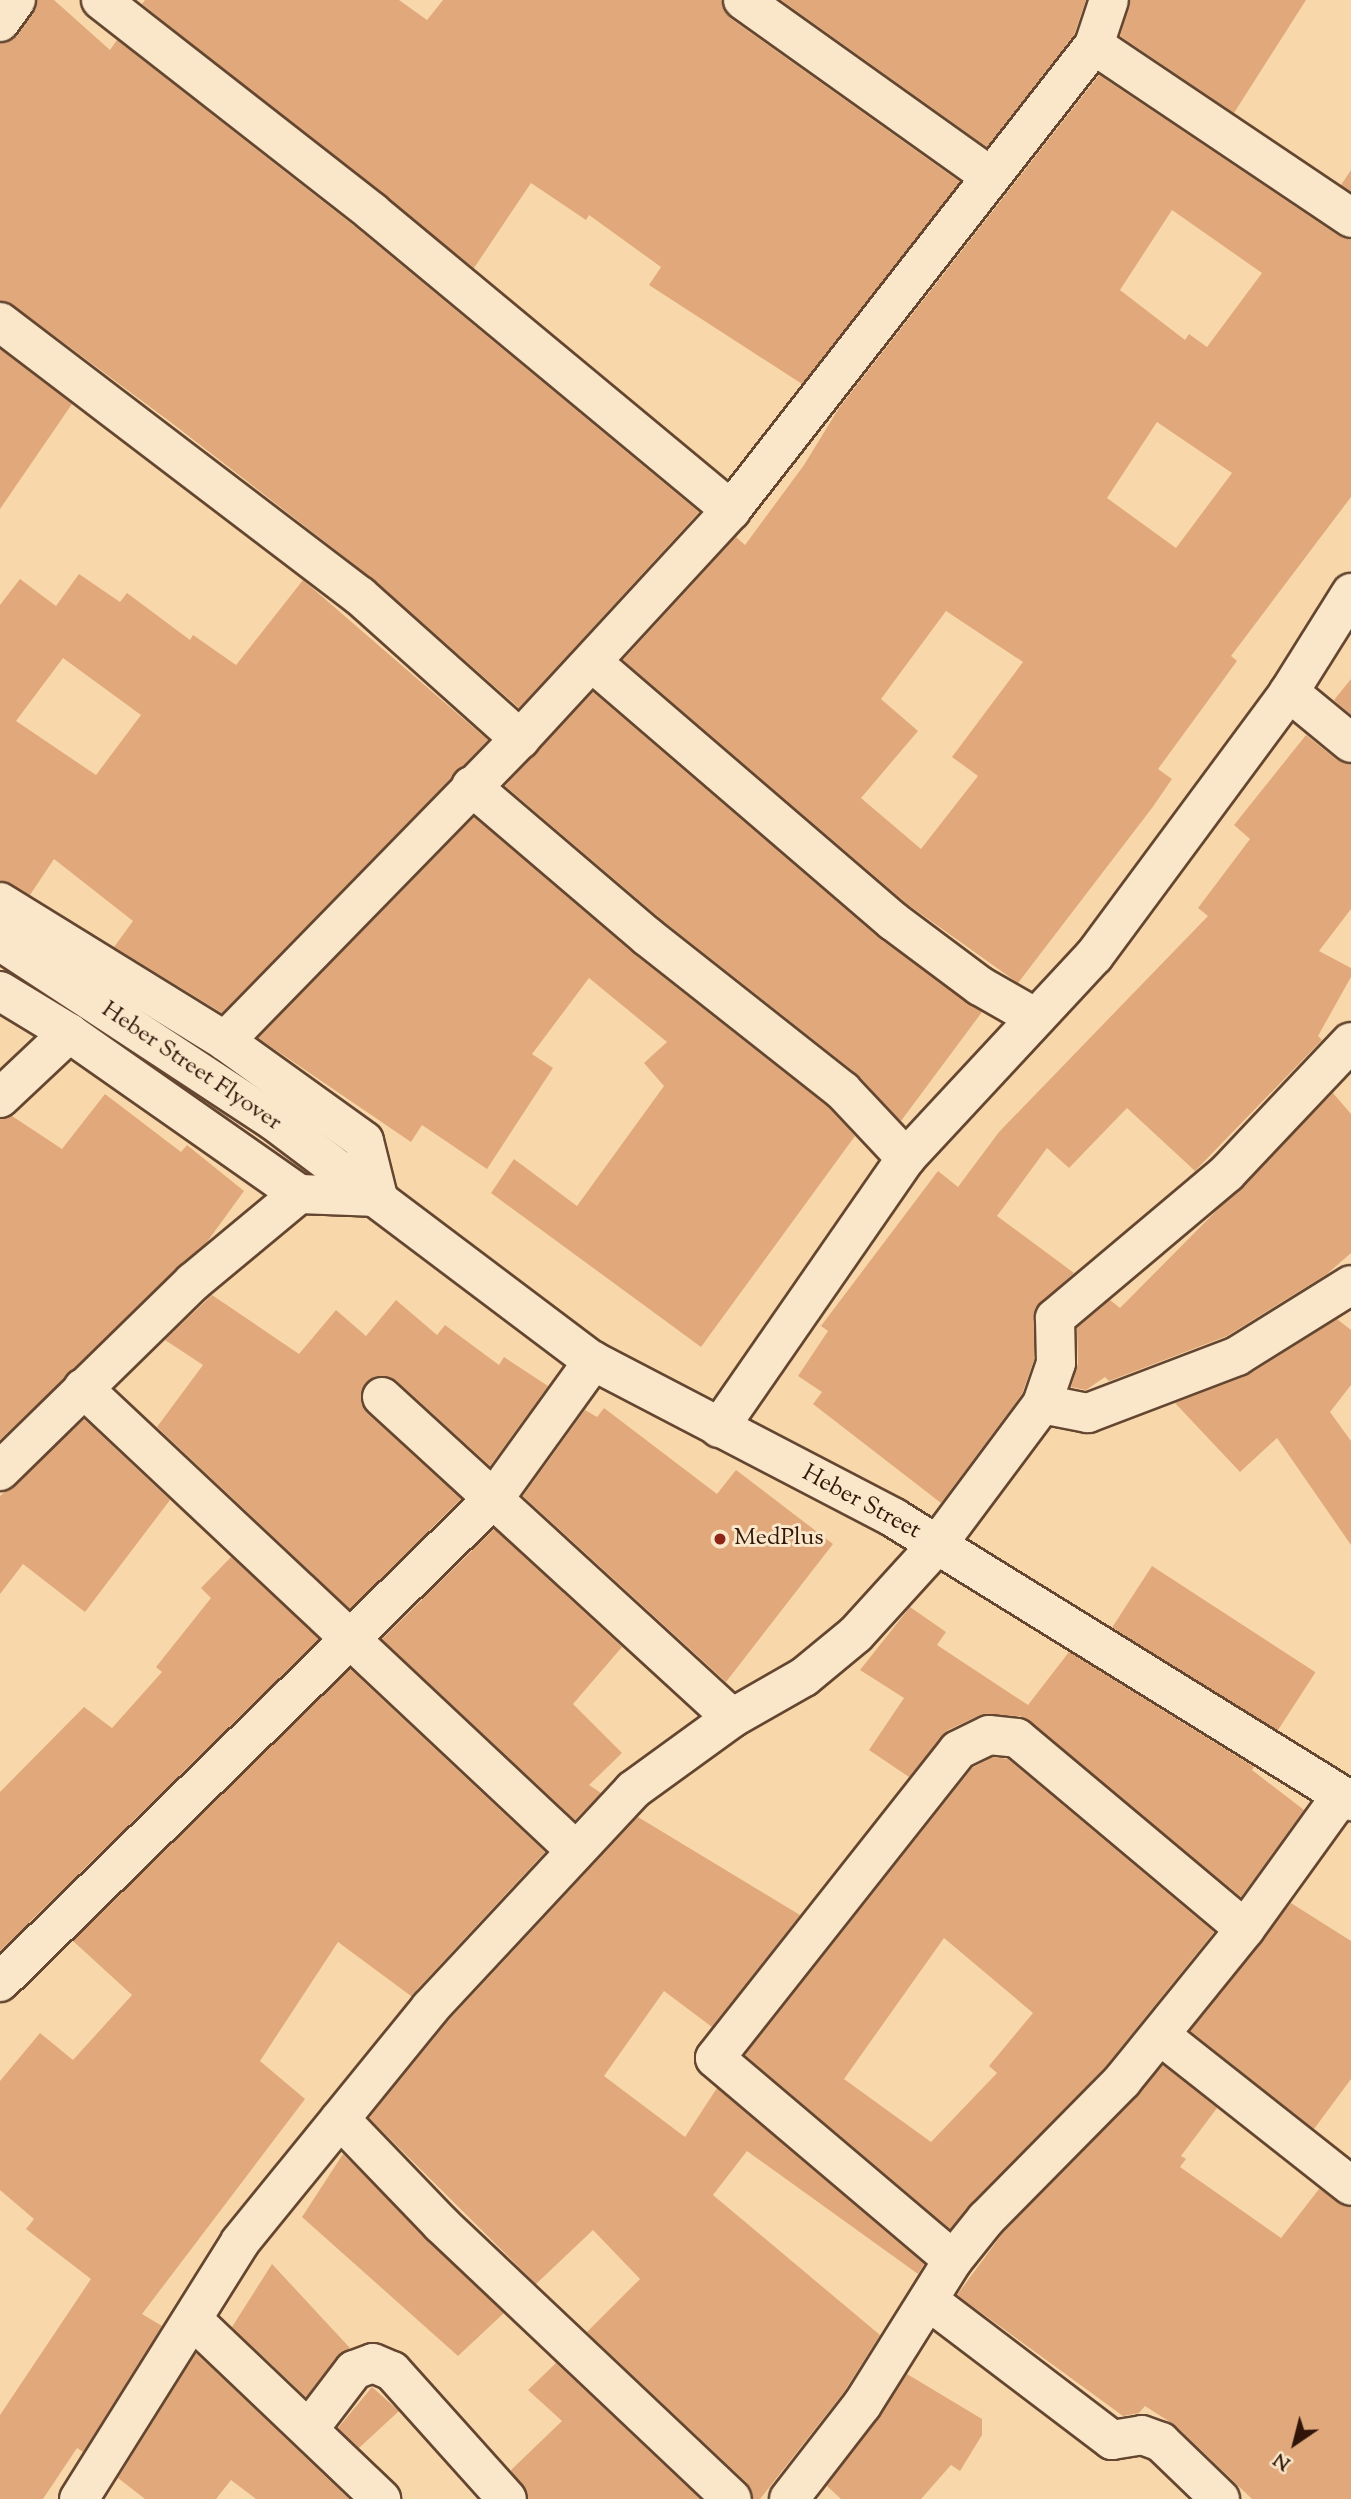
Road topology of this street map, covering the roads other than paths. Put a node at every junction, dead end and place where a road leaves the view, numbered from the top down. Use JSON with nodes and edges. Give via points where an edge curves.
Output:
{"nodes":[{"id":1,"x":16,"y":0,"type":"edge"},
{"id":2,"x":101,"y":0,"type":"edge"},
{"id":3,"x":743,"y":0,"type":"edge"},
{"id":4,"x":1108,"y":0,"type":"edge"},
{"id":5,"x":0,"y":22,"type":"edge"},
{"id":6,"x":1094,"y":46,"type":"junction"},
{"id":7,"x":988,"y":176,"type":"junction"},
{"id":8,"x":1351,"y":218,"type":"edge"},
{"id":9,"x":0,"y":321,"type":"edge"},
{"id":10,"x":731,"y":510,"type":"junction"},
{"id":11,"x":1351,"y":593,"type":"edge"},
{"id":12,"x":593,"y":663,"type":"junction"},
{"id":13,"x":1289,"y":692,"type":"junction"},
{"id":14,"x":520,"y":739,"type":"junction"},
{"id":15,"x":1351,"y":743,"type":"edge"},
{"id":16,"x":471,"y":786,"type":"junction"},
{"id":17,"x":0,"y":902,"type":"edge"},
{"id":18,"x":0,"y":942,"type":"edge"},
{"id":19,"x":0,"y":990,"type":"edge"},
{"id":20,"x":1036,"y":1018,"type":"junction"},
{"id":21,"x":69,"y":1033,"type":"junction"},
{"id":22,"x":225,"y":1041,"type":"junction"},
{"id":23,"x":1351,"y":1042,"type":"edge"},
{"id":24,"x":0,"y":1098,"type":"edge"},
{"id":25,"x":906,"y":1158,"type":"junction"},
{"id":26,"x":299,"y":1194,"type":"junction"},
{"id":27,"x":378,"y":1197,"type":"junction"},
{"id":28,"x":1351,"y":1285,"type":"edge"},
{"id":29,"x":593,"y":1361,"type":"junction"},
{"id":30,"x":83,"y":1388,"type":"junction"},
{"id":31,"x":382,"y":1397,"type":"dead end"},
{"id":32,"x":1042,"y":1404,"type":"junction"},
{"id":33,"x":719,"y":1428,"type":"junction"},
{"id":34,"x":0,"y":1471,"type":"edge"},
{"id":35,"x":495,"y":1497,"type":"junction"},
{"id":36,"x":937,"y":1545,"type":"junction"},
{"id":37,"x":350,"y":1634,"type":"junction"},
{"id":38,"x":732,"y":1718,"type":"junction"},
{"id":39,"x":1346,"y":1799,"type":"edge"},
{"id":40,"x":576,"y":1851,"type":"junction"},
{"id":41,"x":1245,"y":1929,"type":"junction"},
{"id":42,"x":0,"y":1982,"type":"edge"},
{"id":43,"x":1160,"y":2035,"type":"junction"},
{"id":44,"x":340,"y":2119,"type":"junction"},
{"id":45,"x":1351,"y":2186,"type":"edge"},
{"id":46,"x":953,"y":2260,"type":"junction"},
{"id":47,"x":929,"y":2301,"type":"junction"},
{"id":48,"x":193,"y":2320,"type":"junction"},
{"id":49,"x":309,"y":2429,"type":"junction"},
{"id":50,"x":79,"y":2499,"type":"edge"},
{"id":51,"x":381,"y":2499,"type":"edge"},
{"id":52,"x":507,"y":2499,"type":"edge"},
{"id":53,"x":732,"y":2499,"type":"edge"},
{"id":54,"x":789,"y":2499,"type":"edge"},
{"id":55,"x":1220,"y":2499,"type":"edge"}],
"edges":[{"from":1,"to":5,"type":"street"},
{"from":2,"to":10,"type":"street","via":[[372,212]]},
{"from":3,"to":7,"type":"street"},
{"from":4,"to":6,"type":"street"},
{"from":6,"to":7,"type":"street"},
{"from":6,"to":8,"type":"street"},
{"from":7,"to":10,"type":"street","via":[[800,427]]},
{"from":9,"to":14,"type":"street","via":[[360,596]]},
{"from":10,"to":12,"type":"street"},
{"from":11,"to":13,"type":"street"},
{"from":12,"to":14,"type":"street"},
{"from":12,"to":20,"type":"street","via":[[893,921],[980,986]]},
{"from":13,"to":15,"type":"street"},
{"from":13,"to":20,"type":"street","via":[[1094,956]]},
{"from":14,"to":16,"type":"street"},
{"from":16,"to":22,"type":"street"},
{"from":16,"to":25,"type":"street","via":[[648,937],[843,1091]]},
{"from":17,"to":22,"type":"street"},
{"from":18,"to":27,"type":"street","name":"Heber Street Flyover","via":[[274,1121]]},
{"from":19,"to":21,"type":"street"},
{"from":20,"to":25,"type":"street"},
{"from":21,"to":24,"type":"street"},
{"from":21,"to":26,"type":"street"},
{"from":22,"to":27,"type":"street","via":[[364,1141]]},
{"from":23,"to":32,"type":"street","via":[[1227,1173],[1055,1318],[1056,1363]]},
{"from":25,"to":33,"type":"street"},
{"from":26,"to":27,"type":"street"},
{"from":26,"to":30,"type":"street","via":[[193,1282]]},
{"from":27,"to":29,"type":"street","name":"Heber Street"},
{"from":28,"to":32,"type":"street","via":[[1237,1356],[1088,1413]]},
{"from":29,"to":33,"type":"street","name":"Heber Street"},
{"from":29,"to":35,"type":"street"},
{"from":30,"to":34,"type":"street"},
{"from":30,"to":37,"type":"street"},
{"from":31,"to":35,"type":"street"},
{"from":32,"to":36,"type":"street"},
{"from":33,"to":36,"type":"street","name":"Heber Street"},
{"from":35,"to":37,"type":"street"},
{"from":35,"to":38,"type":"street"},
{"from":36,"to":38,"type":"street","via":[[856,1634],[804,1676]]},
{"from":36,"to":39,"type":"street","name":"Heber Street"},
{"from":37,"to":40,"type":"street"},
{"from":37,"to":42,"type":"street"},
{"from":38,"to":40,"type":"street","via":[[633,1790]]},
{"from":39,"to":41,"type":"street"},
{"from":40,"to":44,"type":"street","via":[[430,2008]]},
{"from":41,"to":43,"type":"street"},
{"from":41,"to":46,"type":"street","via":[[1017,1738],[989,1735],[958,1750],[715,2058]]},
{"from":43,"to":45,"type":"street"},
{"from":43,"to":46,"type":"street"},
{"from":44,"to":48,"type":"street","via":[[240,2242]]},
{"from":44,"to":53,"type":"street","via":[[441,2224]]},
{"from":46,"to":47,"type":"street"},
{"from":47,"to":54,"type":"street","via":[[862,2405]]},
{"from":47,"to":55,"type":"street","via":[[1112,2440],[1142,2435],[1161,2442]]},
{"from":48,"to":49,"type":"street"},
{"from":48,"to":50,"type":"street"},
{"from":49,"to":51,"type":"street"},
{"from":49,"to":52,"type":"street","via":[[354,2370],[373,2363],[392,2371]]}]}
